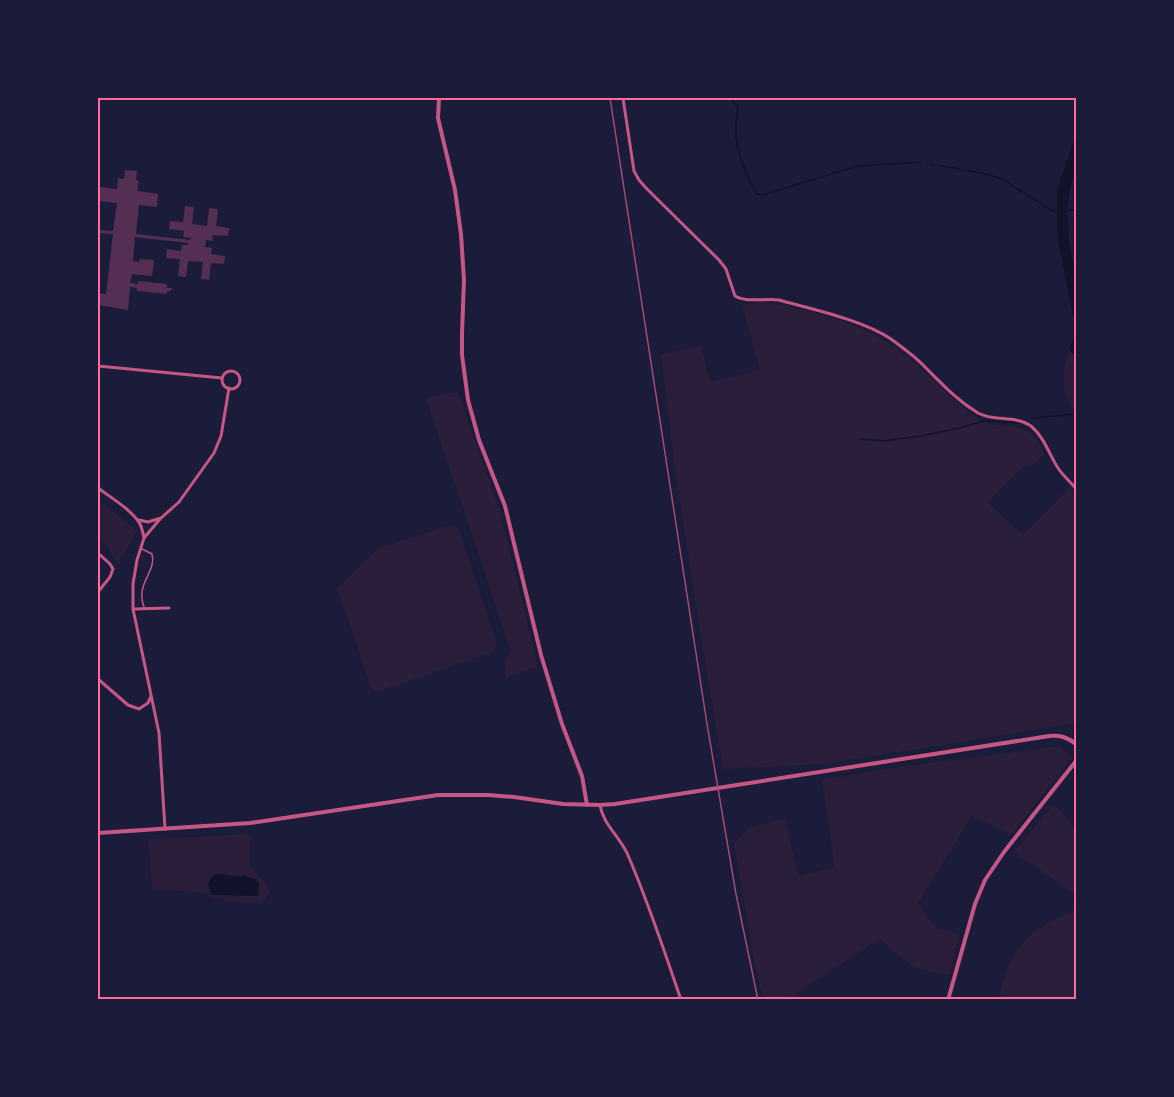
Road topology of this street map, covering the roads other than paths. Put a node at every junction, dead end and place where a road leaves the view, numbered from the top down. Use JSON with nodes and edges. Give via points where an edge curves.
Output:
{"nodes":[{"id":1,"x":439,"y":98,"type":"edge"},
{"id":2,"x":623,"y":98,"type":"edge"},
{"id":3,"x":98,"y":366,"type":"edge"},
{"id":4,"x":222,"y":378,"type":"junction"},
{"id":5,"x":229,"y":388,"type":"junction"},
{"id":6,"x":98,"y":488,"type":"edge"},
{"id":7,"x":1077,"y":489,"type":"edge"},
{"id":8,"x":163,"y":517,"type":"junction"},
{"id":9,"x":137,"y":520,"type":"junction"},
{"id":10,"x":144,"y":538,"type":"junction"},
{"id":11,"x":141,"y":549,"type":"junction"},
{"id":12,"x":98,"y":554,"type":"edge"},
{"id":13,"x":98,"y":592,"type":"edge"},
{"id":14,"x":169,"y":608,"type":"dead end"},
{"id":15,"x":133,"y":609,"type":"junction"},
{"id":16,"x":145,"y":609,"type":"junction"},
{"id":17,"x":98,"y":678,"type":"edge"},
{"id":18,"x":151,"y":695,"type":"junction"},
{"id":19,"x":1077,"y":744,"type":"edge"},
{"id":20,"x":1077,"y":761,"type":"edge"},
{"id":21,"x":587,"y":805,"type":"junction"},
{"id":22,"x":600,"y":806,"type":"junction"},
{"id":23,"x":165,"y":829,"type":"junction"},
{"id":24,"x":98,"y":833,"type":"edge"},
{"id":25,"x":681,"y":999,"type":"edge"},
{"id":26,"x":948,"y":999,"type":"edge"}],
"edges":[{"from":1,"to":21,"type":"street","via":[[438,118],[461,234],[462,355],[468,400],[505,506],[544,666],[582,776]]},
{"from":2,"to":7,"type":"street","via":[[634,171],[639,180],[719,260],[735,296],[744,300],[778,300],[855,322],[888,337],[977,412],[1030,426],[1059,470]]},
{"from":3,"to":4,"type":"street"},
{"from":4,"to":5,"type":"street"},
{"from":4,"to":5,"type":"street","via":[[229,371],[239,375],[239,384]]},
{"from":5,"to":8,"type":"street","via":[[214,453],[179,502]]},
{"from":6,"to":9,"type":"street"},
{"from":8,"to":9,"type":"street","via":[[148,522]]},
{"from":8,"to":10,"type":"street"},
{"from":9,"to":10,"type":"street"},
{"from":10,"to":11,"type":"street"},
{"from":11,"to":15,"type":"street","via":[[133,584]]},
{"from":11,"to":16,"type":"lane","via":[[152,554],[154,560],[143,584]]},
{"from":12,"to":13,"type":"street","via":[[113,569]]},
{"from":14,"to":16,"type":"street"},
{"from":15,"to":16,"type":"street"},
{"from":15,"to":18,"type":"street"},
{"from":17,"to":18,"type":"street","via":[[128,705],[139,709],[148,704]]},
{"from":18,"to":23,"type":"street","via":[[159,733]]},
{"from":19,"to":22,"type":"street","via":[[1060,735],[1049,736]]},
{"from":20,"to":26,"type":"street","via":[[985,880]]},
{"from":21,"to":22,"type":"street"},
{"from":21,"to":23,"type":"street","via":[[488,795],[438,795],[250,823]]},
{"from":22,"to":25,"type":"street","via":[[601,814],[625,849],[645,896]]},
{"from":23,"to":24,"type":"street"}]}
